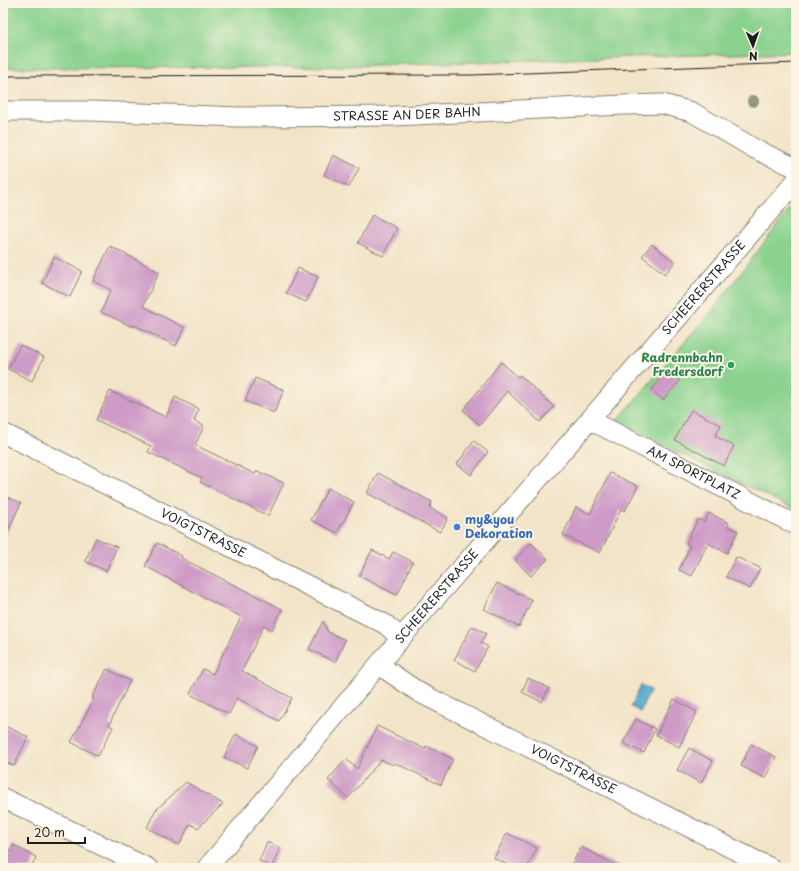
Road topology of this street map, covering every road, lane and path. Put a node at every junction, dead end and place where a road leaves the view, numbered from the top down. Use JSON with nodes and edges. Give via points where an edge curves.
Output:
{"nodes":[{"id":1,"x":3,"y":111,"type":"edge"},
{"id":2,"x":796,"y":168,"type":"edge"},
{"id":3,"x":796,"y":181,"type":"edge"},
{"id":4,"x":590,"y":420,"type":"junction"},
{"id":5,"x":3,"y":433,"type":"edge"},
{"id":6,"x":796,"y":526,"type":"edge"},
{"id":7,"x":402,"y":638,"type":"junction"},
{"id":8,"x":379,"y":665,"type":"junction"},
{"id":9,"x":3,"y":798,"type":"edge"},
{"id":10,"x":148,"y":868,"type":"edge"},
{"id":11,"x":207,"y":868,"type":"edge"},
{"id":12,"x":770,"y":868,"type":"edge"}],
"edges":[{"from":1,"to":2,"type":"street","name":"STRASSE AN DER BAHN","via":[[91,111],[238,117],[394,116],[662,104],[692,112],[755,149]]},
{"from":3,"to":4,"type":"street","name":"SCHEERERSTRASSE"},
{"from":4,"to":6,"type":"street","name":"AM SPORTPLATZ"},
{"from":4,"to":7,"type":"street","name":"SCHEERERSTRASSE"},
{"from":5,"to":7,"type":"street","name":"VOIGTSTRASSE","via":[[385,624]]},
{"from":7,"to":8,"type":"street","name":"SCHEERERSTRASSE"},
{"from":8,"to":11,"type":"street","name":"SCHEERERSTRASSE"},
{"from":8,"to":12,"type":"street","name":"VOIGTSTRASSE","via":[[420,693]]},
{"from":9,"to":10,"type":"street"}]}
